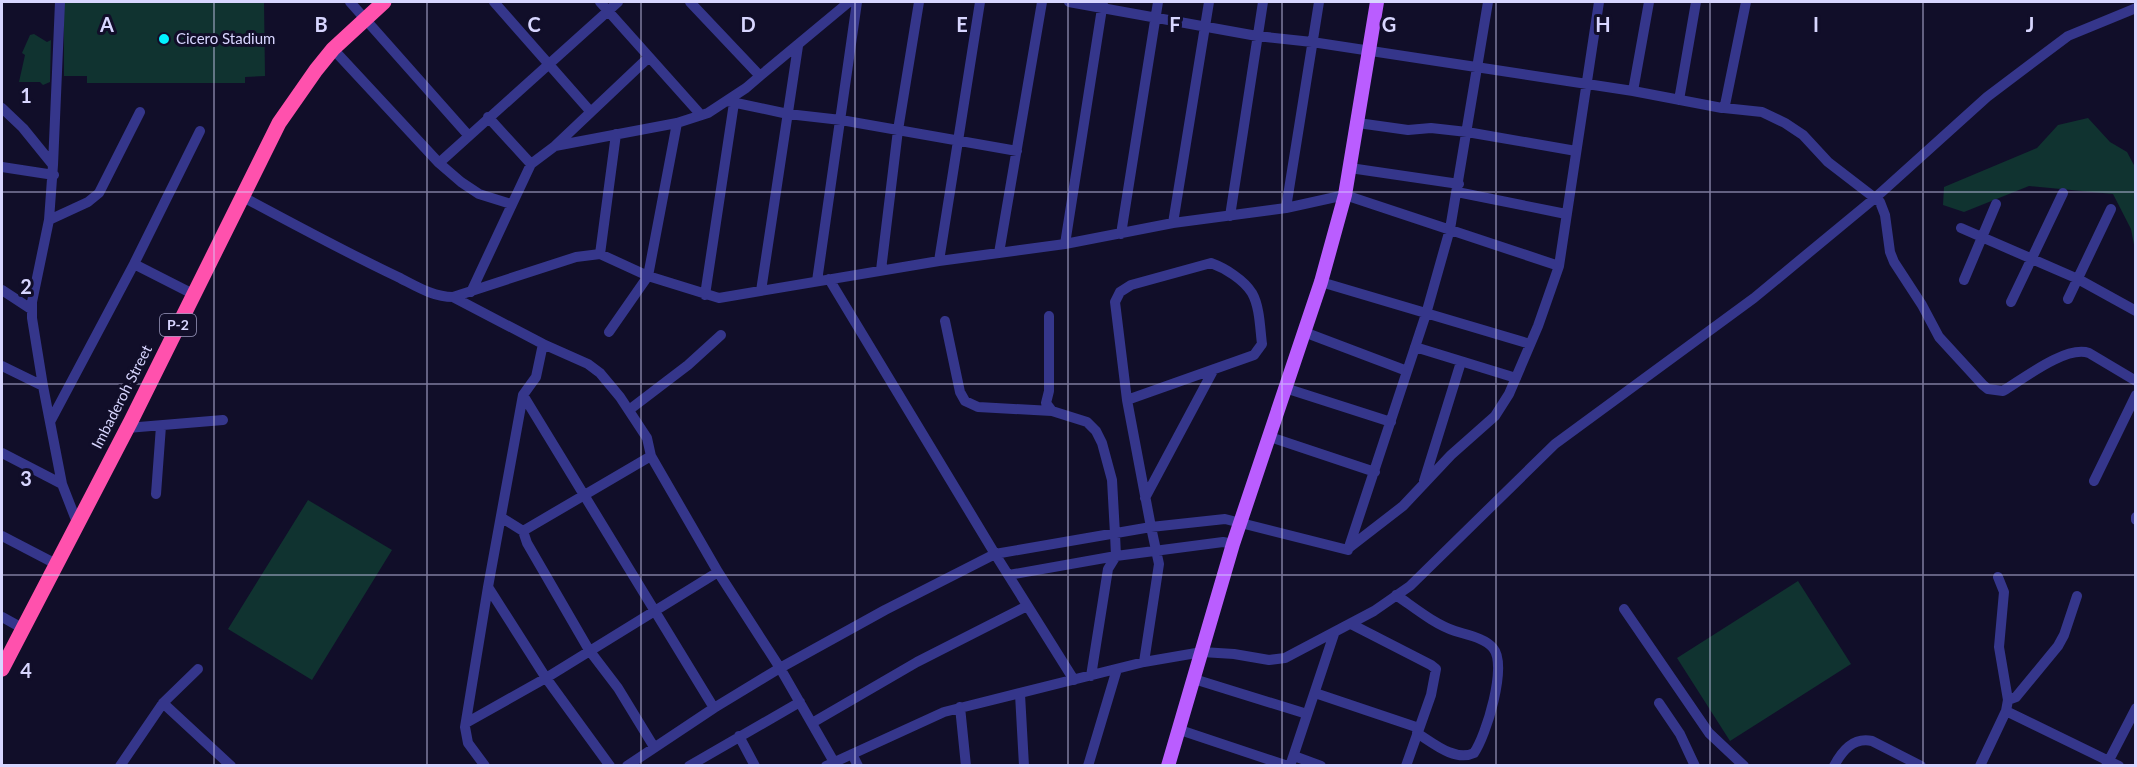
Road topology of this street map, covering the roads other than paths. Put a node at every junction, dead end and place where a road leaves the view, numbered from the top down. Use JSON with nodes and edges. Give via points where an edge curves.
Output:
{"nodes":[{"id":1,"x":60,"y":2,"type":"edge"},
{"id":2,"x":350,"y":2,"type":"edge"},
{"id":3,"x":384,"y":2,"type":"edge"},
{"id":4,"x":618,"y":2,"type":"edge"},
{"id":5,"x":690,"y":2,"type":"edge"},
{"id":6,"x":849,"y":2,"type":"edge"},
{"id":7,"x":857,"y":2,"type":"edge"},
{"id":8,"x":919,"y":2,"type":"edge"},
{"id":9,"x":980,"y":2,"type":"edge"},
{"id":10,"x":1042,"y":2,"type":"edge"},
{"id":11,"x":1069,"y":2,"type":"edge"},
{"id":12,"x":1158,"y":2,"type":"edge"},
{"id":13,"x":1209,"y":2,"type":"edge"},
{"id":14,"x":1263,"y":2,"type":"edge"},
{"id":15,"x":1319,"y":2,"type":"edge"},
{"id":16,"x":1377,"y":2,"type":"edge"},
{"id":17,"x":1488,"y":2,"type":"edge"},
{"id":18,"x":1599,"y":2,"type":"edge"},
{"id":19,"x":1649,"y":2,"type":"edge"},
{"id":20,"x":1696,"y":2,"type":"edge"},
{"id":21,"x":1746,"y":2,"type":"edge"},
{"id":22,"x":500,"y":4,"type":"edge"},
{"id":23,"x":1102,"y":4,"type":"edge"},
{"id":24,"x":604,"y":6,"type":"edge"},
{"id":25,"x":2136,"y":8,"type":"edge"},
{"id":26,"x":1155,"y":16,"type":"junction"},
{"id":27,"x":364,"y":19,"type":"junction"},
{"id":28,"x":1205,"y":26,"type":"junction"},
{"id":29,"x":1257,"y":36,"type":"junction"},
{"id":30,"x":1312,"y":42,"type":"junction"},
{"id":31,"x":798,"y":46,"type":"junction"},
{"id":32,"x":333,"y":49,"type":"junction"},
{"id":33,"x":1370,"y":52,"type":"junction"},
{"id":34,"x":649,"y":57,"type":"junction"},
{"id":35,"x":548,"y":64,"type":"junction"},
{"id":36,"x":1478,"y":68,"type":"junction"},
{"id":37,"x":760,"y":76,"type":"junction"},
{"id":38,"x":1587,"y":84,"type":"junction"},
{"id":39,"x":1633,"y":91,"type":"junction"},
{"id":40,"x":1679,"y":100,"type":"junction"},
{"id":41,"x":731,"y":102,"type":"junction"},
{"id":42,"x":1724,"y":108,"type":"junction"},
{"id":43,"x":2,"y":109,"type":"edge"},
{"id":44,"x":590,"y":111,"type":"junction"},
{"id":45,"x":140,"y":112,"type":"dead end"},
{"id":46,"x":788,"y":114,"type":"junction"},
{"id":47,"x":701,"y":115,"type":"junction"},
{"id":48,"x":488,"y":117,"type":"junction"},
{"id":49,"x":841,"y":120,"type":"junction"},
{"id":50,"x":677,"y":123,"type":"junction"},
{"id":51,"x":1358,"y":123,"type":"junction"},
{"id":52,"x":898,"y":130,"type":"junction"},
{"id":53,"x":200,"y":131,"type":"dead end"},
{"id":54,"x":1467,"y":132,"type":"junction"},
{"id":55,"x":616,"y":134,"type":"junction"},
{"id":56,"x":468,"y":135,"type":"junction"},
{"id":57,"x":958,"y":140,"type":"junction"},
{"id":58,"x":555,"y":146,"type":"junction"},
{"id":59,"x":1017,"y":151,"type":"junction"},
{"id":60,"x":1576,"y":151,"type":"junction"},
{"id":61,"x":439,"y":163,"type":"junction"},
{"id":62,"x":531,"y":164,"type":"junction"},
{"id":63,"x":2,"y":166,"type":"edge"},
{"id":64,"x":1350,"y":168,"type":"junction"},
{"id":65,"x":54,"y":170,"type":"junction"},
{"id":66,"x":1458,"y":188,"type":"junction"},
{"id":67,"x":2063,"y":193,"type":"dead end"},
{"id":68,"x":1345,"y":195,"type":"junction"},
{"id":69,"x":243,"y":197,"type":"junction"},
{"id":70,"x":1875,"y":198,"type":"junction"},
{"id":71,"x":511,"y":204,"type":"junction"},
{"id":72,"x":1996,"y":204,"type":"dead end"},
{"id":73,"x":1286,"y":208,"type":"junction"},
{"id":74,"x":2111,"y":209,"type":"dead end"},
{"id":75,"x":1566,"y":214,"type":"junction"},
{"id":76,"x":1230,"y":216,"type":"junction"},
{"id":77,"x":49,"y":220,"type":"junction"},
{"id":78,"x":1173,"y":223,"type":"junction"},
{"id":79,"x":1961,"y":228,"type":"dead end"},
{"id":80,"x":1450,"y":229,"type":"junction"},
{"id":81,"x":1121,"y":234,"type":"junction"},
{"id":82,"x":1983,"y":236,"type":"junction"},
{"id":83,"x":1065,"y":244,"type":"junction"},
{"id":84,"x":999,"y":253,"type":"junction"},
{"id":85,"x":600,"y":254,"type":"junction"},
{"id":86,"x":2031,"y":258,"type":"junction"},
{"id":87,"x":939,"y":261,"type":"junction"},
{"id":88,"x":134,"y":264,"type":"junction"},
{"id":89,"x":1559,"y":266,"type":"junction"},
{"id":90,"x":880,"y":270,"type":"junction"},
{"id":91,"x":648,"y":276,"type":"junction"},
{"id":92,"x":829,"y":279,"type":"junction"},
{"id":93,"x":2078,"y":279,"type":"junction"},
{"id":94,"x":817,"y":280,"type":"junction"},
{"id":95,"x":1964,"y":280,"type":"dead end"},
{"id":96,"x":1321,"y":282,"type":"junction"},
{"id":97,"x":2,"y":290,"type":"edge"},
{"id":98,"x":761,"y":291,"type":"junction"},
{"id":99,"x":471,"y":292,"type":"junction"},
{"id":100,"x":193,"y":294,"type":"junction"},
{"id":101,"x":705,"y":295,"type":"junction"},
{"id":102,"x":453,"y":297,"type":"junction"},
{"id":103,"x":2068,"y":298,"type":"dead end"},
{"id":104,"x":2011,"y":302,"type":"dead end"},
{"id":105,"x":31,"y":309,"type":"junction"},
{"id":106,"x":2136,"y":311,"type":"edge"},
{"id":107,"x":1426,"y":314,"type":"junction"},
{"id":108,"x":1049,"y":315,"type":"dead end"},
{"id":109,"x":945,"y":321,"type":"dead end"},
{"id":110,"x":609,"y":332,"type":"dead end"},
{"id":111,"x":1305,"y":332,"type":"junction"},
{"id":112,"x":721,"y":335,"type":"dead end"},
{"id":113,"x":543,"y":344,"type":"junction"},
{"id":114,"x":1530,"y":344,"type":"junction"},
{"id":115,"x":1415,"y":347,"type":"junction"},
{"id":116,"x":1461,"y":362,"type":"junction"},
{"id":117,"x":2,"y":366,"type":"edge"},
{"id":118,"x":1214,"y":369,"type":"junction"},
{"id":119,"x":1407,"y":371,"type":"junction"},
{"id":120,"x":1516,"y":378,"type":"junction"},
{"id":121,"x":2136,"y":381,"type":"edge"},
{"id":122,"x":43,"y":386,"type":"junction"},
{"id":123,"x":1285,"y":388,"type":"junction"},
{"id":124,"x":524,"y":395,"type":"junction"},
{"id":125,"x":2136,"y":395,"type":"edge"},
{"id":126,"x":1127,"y":400,"type":"junction"},
{"id":127,"x":628,"y":410,"type":"junction"},
{"id":128,"x":1052,"y":411,"type":"junction"},
{"id":129,"x":223,"y":420,"type":"dead end"},
{"id":130,"x":50,"y":422,"type":"junction"},
{"id":131,"x":1391,"y":422,"type":"junction"},
{"id":132,"x":161,"y":426,"type":"junction"},
{"id":133,"x":127,"y":428,"type":"junction"},
{"id":134,"x":1270,"y":437,"type":"junction"},
{"id":135,"x":2,"y":453,"type":"edge"},
{"id":136,"x":651,"y":456,"type":"junction"},
{"id":137,"x":1375,"y":472,"type":"junction"},
{"id":138,"x":2094,"y":481,"type":"dead end"},
{"id":139,"x":62,"y":484,"type":"junction"},
{"id":140,"x":1423,"y":484,"type":"junction"},
{"id":141,"x":156,"y":494,"type":"dead end"},
{"id":142,"x":583,"y":495,"type":"junction"},
{"id":143,"x":1145,"y":498,"type":"junction"},
{"id":144,"x":502,"y":518,"type":"junction"},
{"id":145,"x":1241,"y":522,"type":"junction"},
{"id":146,"x":78,"y":525,"type":"junction"},
{"id":147,"x":1150,"y":527,"type":"junction"},
{"id":148,"x":523,"y":531,"type":"junction"},
{"id":149,"x":1115,"y":534,"type":"junction"},
{"id":150,"x":2,"y":536,"type":"edge"},
{"id":151,"x":1233,"y":544,"type":"junction"},
{"id":152,"x":1349,"y":548,"type":"junction"},
{"id":153,"x":1158,"y":551,"type":"junction"},
{"id":154,"x":995,"y":554,"type":"junction"},
{"id":155,"x":1116,"y":556,"type":"junction"},
{"id":156,"x":56,"y":564,"type":"junction"},
{"id":157,"x":718,"y":572,"type":"junction"},
{"id":158,"x":1009,"y":575,"type":"junction"},
{"id":159,"x":1998,"y":577,"type":"dead end"},
{"id":160,"x":488,"y":587,"type":"junction"},
{"id":161,"x":1396,"y":595,"type":"junction"},
{"id":162,"x":2077,"y":596,"type":"dead end"},
{"id":163,"x":1027,"y":606,"type":"junction"},
{"id":164,"x":1624,"y":609,"type":"dead end"},
{"id":165,"x":653,"y":610,"type":"junction"},
{"id":166,"x":2,"y":617,"type":"edge"},
{"id":167,"x":1351,"y":624,"type":"junction"},
{"id":168,"x":22,"y":628,"type":"junction"},
{"id":169,"x":1334,"y":634,"type":"junction"},
{"id":170,"x":589,"y":650,"type":"junction"},
{"id":171,"x":1202,"y":652,"type":"junction"},
{"id":172,"x":1144,"y":662,"type":"junction"},
{"id":173,"x":780,"y":668,"type":"junction"},
{"id":174,"x":2,"y":669,"type":"edge"},
{"id":175,"x":198,"y":669,"type":"dead end"},
{"id":176,"x":1117,"y":669,"type":"junction"},
{"id":177,"x":1091,"y":676,"type":"junction"},
{"id":178,"x":546,"y":678,"type":"junction"},
{"id":179,"x":1194,"y":678,"type":"junction"},
{"id":180,"x":1074,"y":680,"type":"junction"},
{"id":181,"x":1315,"y":693,"type":"junction"},
{"id":182,"x":1020,"y":694,"type":"junction"},
{"id":183,"x":800,"y":702,"type":"junction"},
{"id":184,"x":163,"y":703,"type":"junction"},
{"id":185,"x":1659,"y":704,"type":"dead end"},
{"id":186,"x":2007,"y":706,"type":"junction"},
{"id":187,"x":960,"y":707,"type":"junction"},
{"id":188,"x":714,"y":708,"type":"junction"},
{"id":189,"x":2136,"y":708,"type":"edge"},
{"id":190,"x":1307,"y":714,"type":"junction"},
{"id":191,"x":466,"y":723,"type":"junction"},
{"id":192,"x":812,"y":723,"type":"junction"},
{"id":193,"x":1180,"y":730,"type":"junction"},
{"id":194,"x":1418,"y":731,"type":"junction"},
{"id":195,"x":739,"y":736,"type":"junction"},
{"id":196,"x":654,"y":747,"type":"junction"},
{"id":197,"x":852,"y":754,"type":"junction"},
{"id":198,"x":1291,"y":762,"type":"edge"},
{"id":199,"x":830,"y":764,"type":"edge"},
{"id":200,"x":2111,"y":764,"type":"edge"},
{"id":201,"x":120,"y":765,"type":"edge"},
{"id":202,"x":231,"y":765,"type":"edge"},
{"id":203,"x":485,"y":765,"type":"edge"},
{"id":204,"x":610,"y":765,"type":"edge"},
{"id":205,"x":627,"y":765,"type":"edge"},
{"id":206,"x":689,"y":765,"type":"edge"},
{"id":207,"x":755,"y":765,"type":"edge"},
{"id":208,"x":858,"y":765,"type":"edge"},
{"id":209,"x":966,"y":765,"type":"edge"},
{"id":210,"x":1024,"y":765,"type":"edge"},
{"id":211,"x":1088,"y":765,"type":"edge"},
{"id":212,"x":1168,"y":765,"type":"edge"},
{"id":213,"x":1321,"y":765,"type":"edge"},
{"id":214,"x":1406,"y":765,"type":"edge"},
{"id":215,"x":1695,"y":765,"type":"edge"},
{"id":216,"x":1744,"y":765,"type":"edge"},
{"id":217,"x":1834,"y":765,"type":"edge"},
{"id":218,"x":1920,"y":765,"type":"edge"},
{"id":219,"x":1980,"y":765,"type":"edge"}],
"edges":[{"from":1,"to":65,"type":"street"},
{"from":2,"to":27,"type":"street"},
{"from":3,"to":27,"type":"highway","name":"Imbaderoh Street","number":"P-2"},
{"from":4,"to":24,"type":"street"},
{"from":5,"to":37,"type":"street"},
{"from":6,"to":31,"type":"street"},
{"from":7,"to":49,"type":"street"},
{"from":8,"to":52,"type":"street"},
{"from":9,"to":57,"type":"street"},
{"from":10,"to":59,"type":"street"},
{"from":11,"to":23,"type":"street"},
{"from":12,"to":26,"type":"street"},
{"from":13,"to":28,"type":"street"},
{"from":14,"to":29,"type":"street"},
{"from":15,"to":30,"type":"street"},
{"from":16,"to":33,"type":"main road"},
{"from":17,"to":36,"type":"street"},
{"from":18,"to":38,"type":"street"},
{"from":19,"to":39,"type":"street"},
{"from":20,"to":40,"type":"street"},
{"from":21,"to":42,"type":"street"},
{"from":22,"to":35,"type":"street"},
{"from":23,"to":26,"type":"street"},
{"from":23,"to":83,"type":"street"},
{"from":24,"to":34,"type":"street"},
{"from":24,"to":35,"type":"street"},
{"from":25,"to":70,"type":"street","via":[[2068,36],[1987,97]]},
{"from":26,"to":28,"type":"street"},
{"from":26,"to":81,"type":"street"},
{"from":27,"to":32,"type":"highway","name":"Imbaderoh Street","number":"P-2"},
{"from":27,"to":56,"type":"street"},
{"from":28,"to":29,"type":"street"},
{"from":28,"to":78,"type":"street"},
{"from":29,"to":30,"type":"street"},
{"from":29,"to":76,"type":"street"},
{"from":30,"to":33,"type":"street"},
{"from":30,"to":73,"type":"street"},
{"from":31,"to":37,"type":"street"},
{"from":31,"to":46,"type":"street"},
{"from":32,"to":61,"type":"street"},
{"from":32,"to":69,"type":"highway","name":"Imbaderoh Street","number":"P-2","via":[[279,123]]},
{"from":33,"to":36,"type":"street"},
{"from":33,"to":51,"type":"main road"},
{"from":34,"to":44,"type":"street"},
{"from":34,"to":47,"type":"street"},
{"from":35,"to":44,"type":"street"},
{"from":35,"to":48,"type":"street"},
{"from":36,"to":38,"type":"street"},
{"from":36,"to":54,"type":"street"},
{"from":37,"to":41,"type":"street"},
{"from":38,"to":39,"type":"street"},
{"from":38,"to":60,"type":"street"},
{"from":39,"to":40,"type":"street"},
{"from":40,"to":42,"type":"street"},
{"from":41,"to":46,"type":"street"},
{"from":41,"to":47,"type":"street"},
{"from":41,"to":101,"type":"street"},
{"from":42,"to":70,"type":"street","via":[[1762,112],[1785,123]]},
{"from":43,"to":65,"type":"street"},
{"from":44,"to":58,"type":"street"},
{"from":45,"to":77,"type":"street","via":[[99,193]]},
{"from":46,"to":49,"type":"street"},
{"from":46,"to":98,"type":"street"},
{"from":47,"to":50,"type":"street"},
{"from":48,"to":56,"type":"street"},
{"from":48,"to":62,"type":"street"},
{"from":49,"to":52,"type":"street"},
{"from":49,"to":94,"type":"street"},
{"from":50,"to":55,"type":"street"},
{"from":50,"to":91,"type":"street"},
{"from":51,"to":54,"type":"street"},
{"from":51,"to":64,"type":"main road"},
{"from":52,"to":57,"type":"street"},
{"from":52,"to":90,"type":"street"},
{"from":53,"to":88,"type":"street"},
{"from":54,"to":60,"type":"street"},
{"from":54,"to":66,"type":"street"},
{"from":55,"to":58,"type":"street"},
{"from":55,"to":85,"type":"street"},
{"from":56,"to":61,"type":"street"},
{"from":57,"to":59,"type":"street"},
{"from":57,"to":87,"type":"street"},
{"from":58,"to":62,"type":"street"},
{"from":59,"to":84,"type":"street"},
{"from":60,"to":75,"type":"street"},
{"from":61,"to":71,"type":"street","via":[[479,194]]},
{"from":62,"to":71,"type":"street"},
{"from":63,"to":65,"type":"street"},
{"from":64,"to":66,"type":"street"},
{"from":64,"to":68,"type":"main road"},
{"from":65,"to":77,"type":"street"},
{"from":66,"to":75,"type":"street"},
{"from":66,"to":80,"type":"street"},
{"from":67,"to":86,"type":"street"},
{"from":68,"to":73,"type":"street"},
{"from":68,"to":80,"type":"street"},
{"from":68,"to":96,"type":"main road"},
{"from":69,"to":100,"type":"highway","name":"Imbaderoh Street","number":"P-2"},
{"from":69,"to":102,"type":"street","via":[[432,294]]},
{"from":70,"to":121,"type":"street","via":[[1883,207],[1894,262],[1939,337],[1988,389],[2003,391],[2058,358],[2082,351]]},
{"from":70,"to":161,"type":"street","via":[[1754,298],[1556,444]]},
{"from":71,"to":99,"type":"street"},
{"from":72,"to":82,"type":"street"},
{"from":73,"to":76,"type":"street"},
{"from":74,"to":93,"type":"street"},
{"from":75,"to":89,"type":"street"},
{"from":76,"to":78,"type":"street"},
{"from":77,"to":105,"type":"street"},
{"from":78,"to":81,"type":"street"},
{"from":79,"to":82,"type":"street"},
{"from":80,"to":89,"type":"street"},
{"from":80,"to":107,"type":"street"},
{"from":81,"to":83,"type":"street"},
{"from":82,"to":86,"type":"street"},
{"from":82,"to":95,"type":"street"},
{"from":83,"to":84,"type":"street"},
{"from":84,"to":87,"type":"street"},
{"from":85,"to":91,"type":"street"},
{"from":85,"to":99,"type":"street","via":[[576,257]]},
{"from":86,"to":93,"type":"street"},
{"from":86,"to":104,"type":"street"},
{"from":87,"to":90,"type":"street"},
{"from":88,"to":100,"type":"street"},
{"from":88,"to":130,"type":"street"},
{"from":89,"to":114,"type":"street"},
{"from":90,"to":92,"type":"street"},
{"from":91,"to":101,"type":"street"},
{"from":91,"to":110,"type":"street"},
{"from":92,"to":94,"type":"street"},
{"from":92,"to":154,"type":"street"},
{"from":93,"to":103,"type":"street"},
{"from":93,"to":106,"type":"street"},
{"from":94,"to":98,"type":"street"},
{"from":96,"to":107,"type":"street"},
{"from":96,"to":111,"type":"main road"},
{"from":97,"to":105,"type":"street"},
{"from":98,"to":101,"type":"street","via":[[719,298]]},
{"from":99,"to":102,"type":"street"},
{"from":100,"to":133,"type":"highway","name":"Imbaderoh Street","number":"P-2"},
{"from":102,"to":113,"type":"street"},
{"from":105,"to":122,"type":"street"},
{"from":107,"to":114,"type":"street"},
{"from":107,"to":115,"type":"street"},
{"from":108,"to":128,"type":"street","via":[[1046,403]]},
{"from":109,"to":128,"type":"street","via":[[965,401],[978,407]]},
{"from":111,"to":119,"type":"street"},
{"from":111,"to":123,"type":"main road"},
{"from":112,"to":127,"type":"street"},
{"from":113,"to":124,"type":"street","via":[[536,377]]},
{"from":113,"to":127,"type":"street","via":[[600,373]]},
{"from":114,"to":120,"type":"street"},
{"from":115,"to":116,"type":"street"},
{"from":115,"to":119,"type":"street"},
{"from":116,"to":120,"type":"street"},
{"from":116,"to":140,"type":"street"},
{"from":117,"to":122,"type":"street"},
{"from":118,"to":126,"type":"street"},
{"from":118,"to":126,"type":"street","via":[[1254,355],[1262,344],[1255,300],[1246,286],[1211,263],[1131,285],[1120,292],[1115,302]]},
{"from":118,"to":143,"type":"street"},
{"from":119,"to":131,"type":"street"},
{"from":120,"to":140,"type":"street","via":[[1494,416]]},
{"from":122,"to":130,"type":"street"},
{"from":123,"to":131,"type":"street"},
{"from":123,"to":134,"type":"main road"},
{"from":124,"to":142,"type":"street"},
{"from":124,"to":144,"type":"street"},
{"from":125,"to":138,"type":"street"},
{"from":126,"to":143,"type":"street"},
{"from":127,"to":136,"type":"street","via":[[647,438]]},
{"from":128,"to":149,"type":"street","via":[[1087,422],[1096,431],[1112,480]]},
{"from":129,"to":132,"type":"street"},
{"from":130,"to":139,"type":"street"},
{"from":131,"to":137,"type":"street"},
{"from":132,"to":133,"type":"street"},
{"from":132,"to":141,"type":"street"},
{"from":133,"to":146,"type":"highway","name":"Imbaderoh Street","number":"P-2"},
{"from":134,"to":137,"type":"street"},
{"from":134,"to":145,"type":"main road"},
{"from":135,"to":139,"type":"street"},
{"from":136,"to":142,"type":"street"},
{"from":136,"to":157,"type":"street"},
{"from":137,"to":152,"type":"street"},
{"from":139,"to":146,"type":"street"},
{"from":140,"to":152,"type":"street","via":[[1403,506]]},
{"from":142,"to":148,"type":"street"},
{"from":142,"to":165,"type":"street"},
{"from":143,"to":147,"type":"street"},
{"from":144,"to":148,"type":"street"},
{"from":144,"to":160,"type":"street"},
{"from":145,"to":147,"type":"street","via":[[1225,519]]},
{"from":145,"to":151,"type":"main road"},
{"from":145,"to":152,"type":"street"},
{"from":146,"to":156,"type":"highway","name":"Imbaderoh Street","number":"P-2"},
{"from":147,"to":149,"type":"street"},
{"from":147,"to":153,"type":"street"},
{"from":148,"to":170,"type":"street"},
{"from":149,"to":154,"type":"street"},
{"from":149,"to":155,"type":"street"},
{"from":150,"to":156,"type":"street"},
{"from":151,"to":153,"type":"street"},
{"from":151,"to":171,"type":"main road"},
{"from":153,"to":155,"type":"street"},
{"from":153,"to":172,"type":"street"},
{"from":154,"to":158,"type":"street"},
{"from":154,"to":173,"type":"street"},
{"from":155,"to":158,"type":"street"},
{"from":155,"to":177,"type":"street","via":[[1108,568]]},
{"from":156,"to":168,"type":"highway","name":"Imbaderoh Street","number":"P-2"},
{"from":157,"to":165,"type":"street"},
{"from":157,"to":173,"type":"street"},
{"from":158,"to":163,"type":"street"},
{"from":159,"to":186,"type":"street","via":[[2004,591],[1999,647]]},
{"from":160,"to":178,"type":"street"},
{"from":160,"to":191,"type":"street"},
{"from":161,"to":167,"type":"street"},
{"from":161,"to":194,"type":"street","via":[[1453,630],[1489,644],[1497,654],[1497,687],[1487,728],[1474,753],[1461,757]]},
{"from":162,"to":186,"type":"street","via":[[2058,646]]},
{"from":163,"to":180,"type":"street"},
{"from":163,"to":192,"type":"street","via":[[917,662]]},
{"from":164,"to":216,"type":"street","via":[[1709,733]]},
{"from":165,"to":170,"type":"street"},
{"from":165,"to":188,"type":"street"},
{"from":166,"to":168,"type":"street"},
{"from":167,"to":169,"type":"street"},
{"from":167,"to":194,"type":"street","via":[[1434,666],[1435,680]]},
{"from":168,"to":174,"type":"highway","name":"Imbaderoh Street","number":"P-2"},
{"from":169,"to":171,"type":"street","via":[[1285,658],[1269,660]]},
{"from":169,"to":181,"type":"street"},
{"from":170,"to":178,"type":"street"},
{"from":170,"to":196,"type":"street"},
{"from":171,"to":172,"type":"street"},
{"from":171,"to":179,"type":"main road"},
{"from":172,"to":176,"type":"street"},
{"from":173,"to":183,"type":"street"},
{"from":173,"to":188,"type":"street"},
{"from":175,"to":184,"type":"street"},
{"from":176,"to":177,"type":"street"},
{"from":176,"to":211,"type":"street"},
{"from":177,"to":180,"type":"street"},
{"from":178,"to":191,"type":"street"},
{"from":178,"to":204,"type":"street"},
{"from":179,"to":190,"type":"street"},
{"from":179,"to":193,"type":"main road"},
{"from":180,"to":182,"type":"street"},
{"from":181,"to":190,"type":"street"},
{"from":181,"to":194,"type":"street"},
{"from":182,"to":187,"type":"street"},
{"from":182,"to":210,"type":"street"},
{"from":183,"to":192,"type":"street"},
{"from":183,"to":195,"type":"street"},
{"from":184,"to":201,"type":"street"},
{"from":184,"to":202,"type":"street"},
{"from":185,"to":215,"type":"street"},
{"from":186,"to":200,"type":"street"},
{"from":186,"to":219,"type":"street"},
{"from":187,"to":197,"type":"street"},
{"from":187,"to":209,"type":"street"},
{"from":188,"to":196,"type":"street"},
{"from":189,"to":200,"type":"street"},
{"from":190,"to":198,"type":"street"},
{"from":191,"to":203,"type":"street","via":[[466,740]]},
{"from":192,"to":199,"type":"street"},
{"from":193,"to":198,"type":"street"},
{"from":193,"to":212,"type":"main road"},
{"from":194,"to":214,"type":"street"},
{"from":195,"to":206,"type":"street"},
{"from":195,"to":207,"type":"street"},
{"from":196,"to":205,"type":"street"},
{"from":197,"to":199,"type":"street"},
{"from":197,"to":208,"type":"street"},
{"from":198,"to":213,"type":"street"},
{"from":217,"to":218,"type":"street","via":[[1846,748],[1863,739]]}]}
